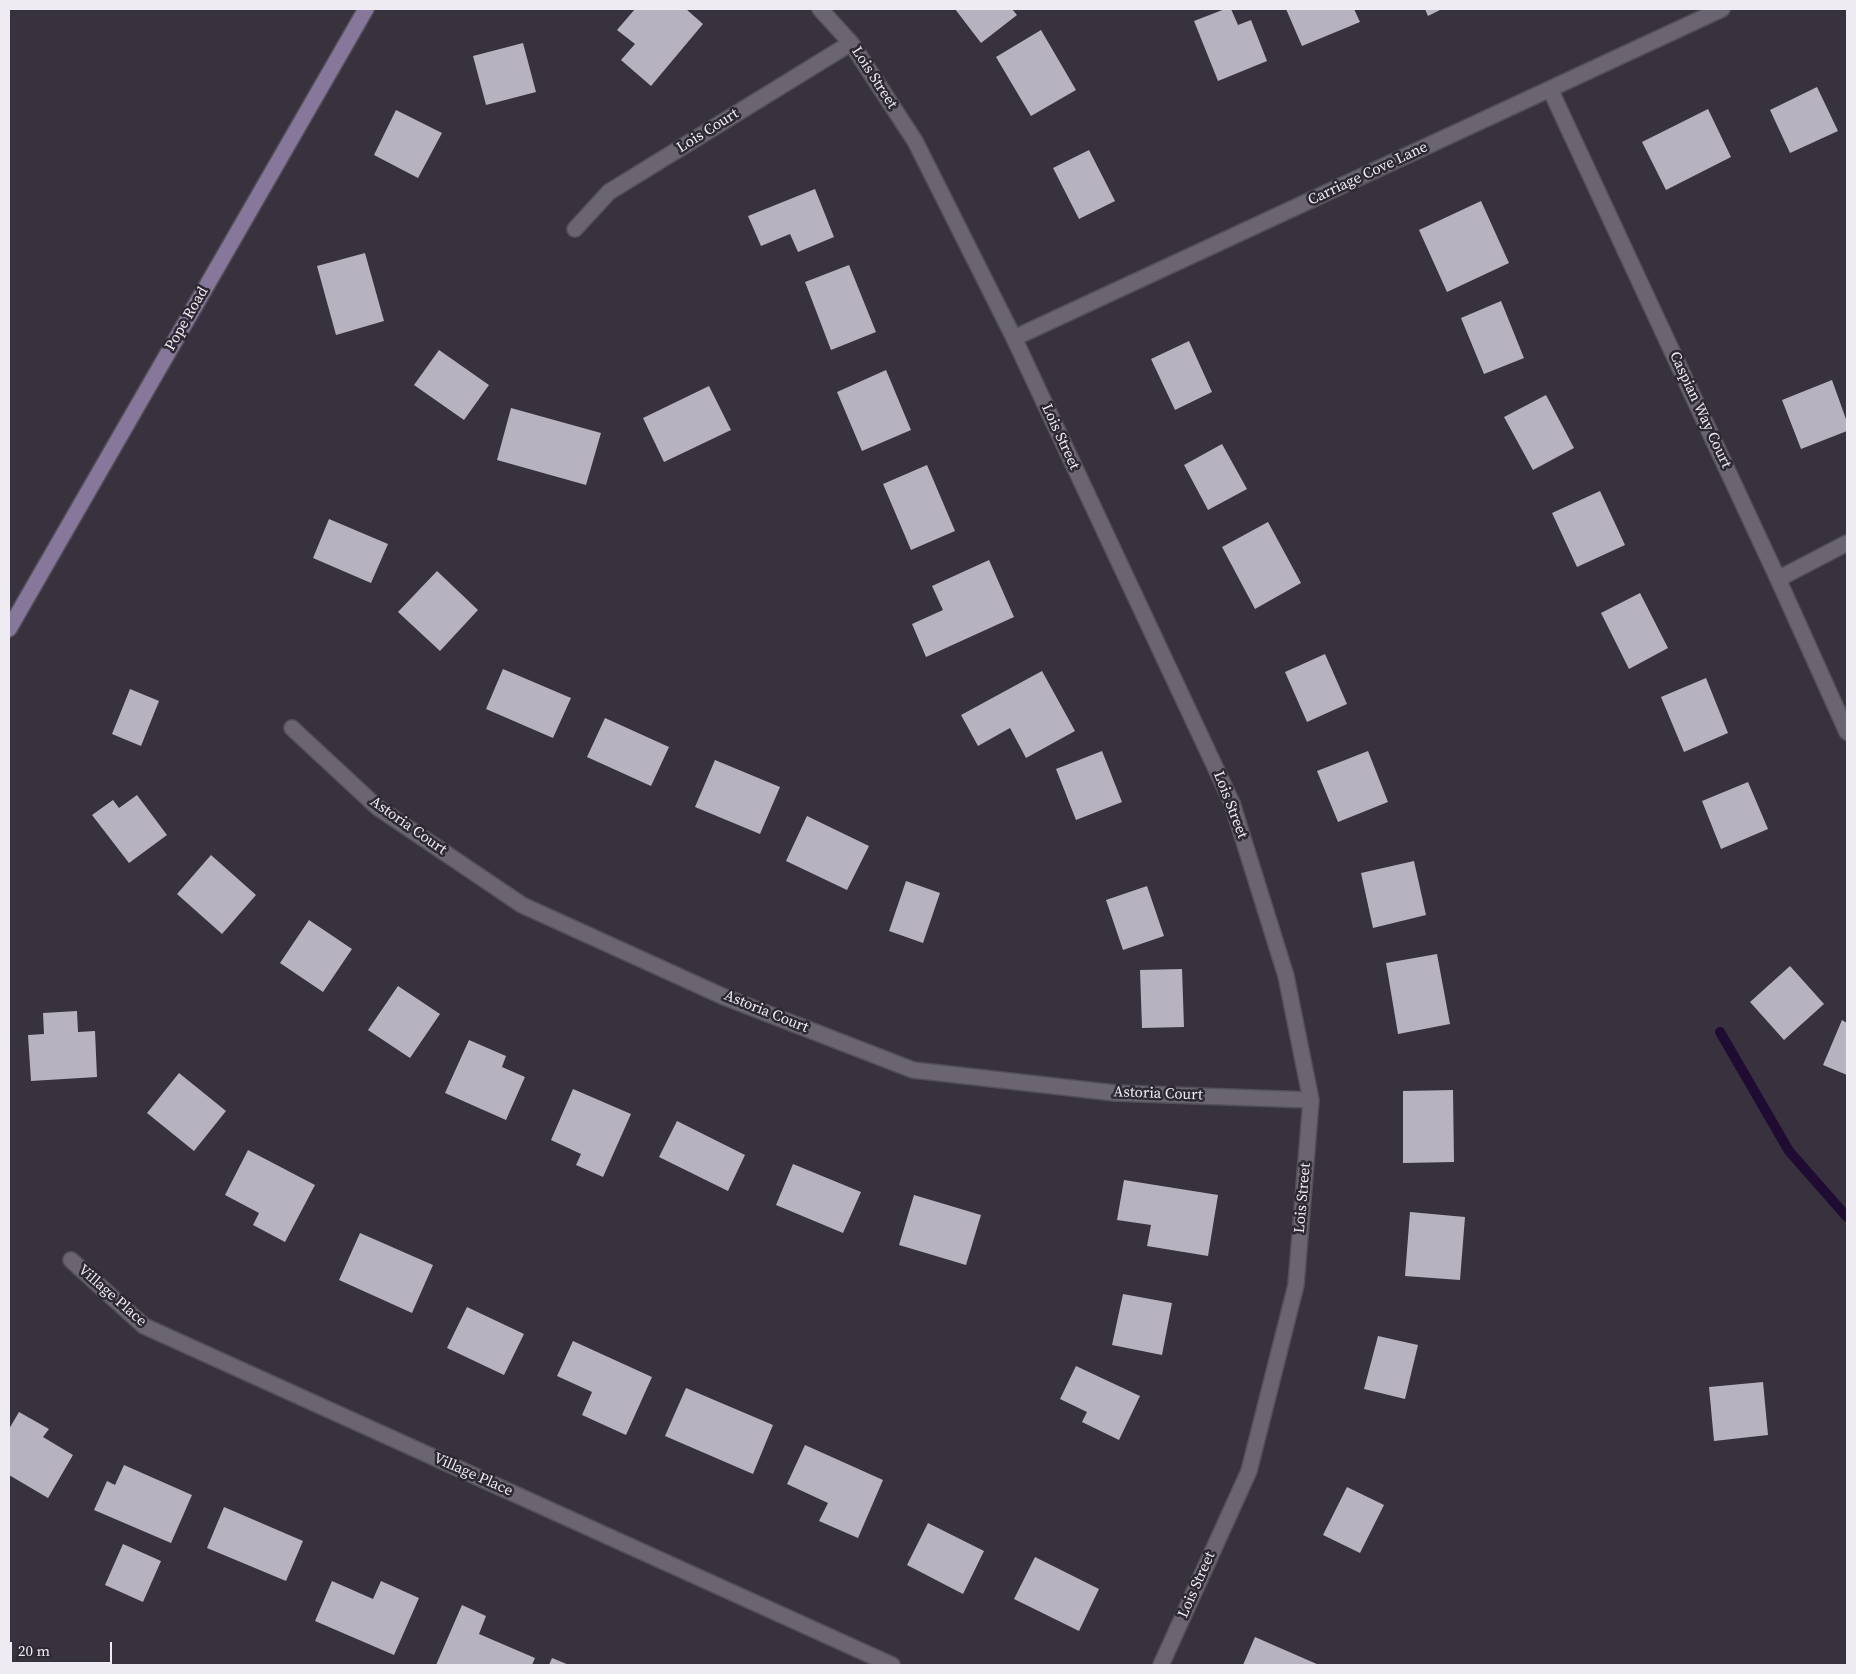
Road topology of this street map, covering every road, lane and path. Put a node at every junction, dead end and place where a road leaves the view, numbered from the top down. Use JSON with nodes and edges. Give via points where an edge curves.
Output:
{"nodes":[{"id":1,"x":366,"y":9,"type":"edge"},
{"id":2,"x":820,"y":9,"type":"edge"},
{"id":3,"x":1722,"y":9,"type":"edge"},
{"id":4,"x":851,"y":43,"type":"junction"},
{"id":5,"x":1550,"y":89,"type":"junction"},
{"id":6,"x":575,"y":229,"type":"dead end"},
{"id":7,"x":1014,"y":338,"type":"junction"},
{"id":8,"x":1847,"y":543,"type":"edge"},
{"id":9,"x":1778,"y":579,"type":"junction"},
{"id":10,"x":9,"y":629,"type":"edge"},
{"id":11,"x":292,"y":728,"type":"dead end"},
{"id":12,"x":1847,"y":732,"type":"edge"},
{"id":13,"x":1311,"y":1100,"type":"junction"},
{"id":14,"x":71,"y":1260,"type":"dead end"},
{"id":15,"x":892,"y":1665,"type":"edge"},
{"id":16,"x":1161,"y":1665,"type":"edge"}],
"edges":[{"from":1,"to":10,"type":"street","name":"Pope Road"},
{"from":2,"to":4,"type":"street","name":"Lois Street"},
{"from":3,"to":5,"type":"street","name":"Carriage Cove Lane"},
{"from":4,"to":6,"type":"street","name":"Lois Court","via":[[609,192]]},
{"from":4,"to":7,"type":"street","name":"Lois Street","via":[[915,141]]},
{"from":5,"to":7,"type":"street","name":"Carriage Cove Lane"},
{"from":5,"to":9,"type":"street","name":"Caspian Way Court"},
{"from":7,"to":13,"type":"street","name":"Lois Street","via":[[1232,803],[1286,976]]},
{"from":8,"to":9,"type":"street"},
{"from":9,"to":12,"type":"street","name":"Caspian Way Court"},
{"from":11,"to":13,"type":"street","name":"Astoria Court","via":[[377,807],[522,905],[722,996],[912,1070],[1115,1093]]},
{"from":13,"to":16,"type":"street","name":"Lois Street","via":[[1296,1285],[1249,1471]]},
{"from":14,"to":15,"type":"street","name":"Village Place","via":[[144,1326]]}]}
